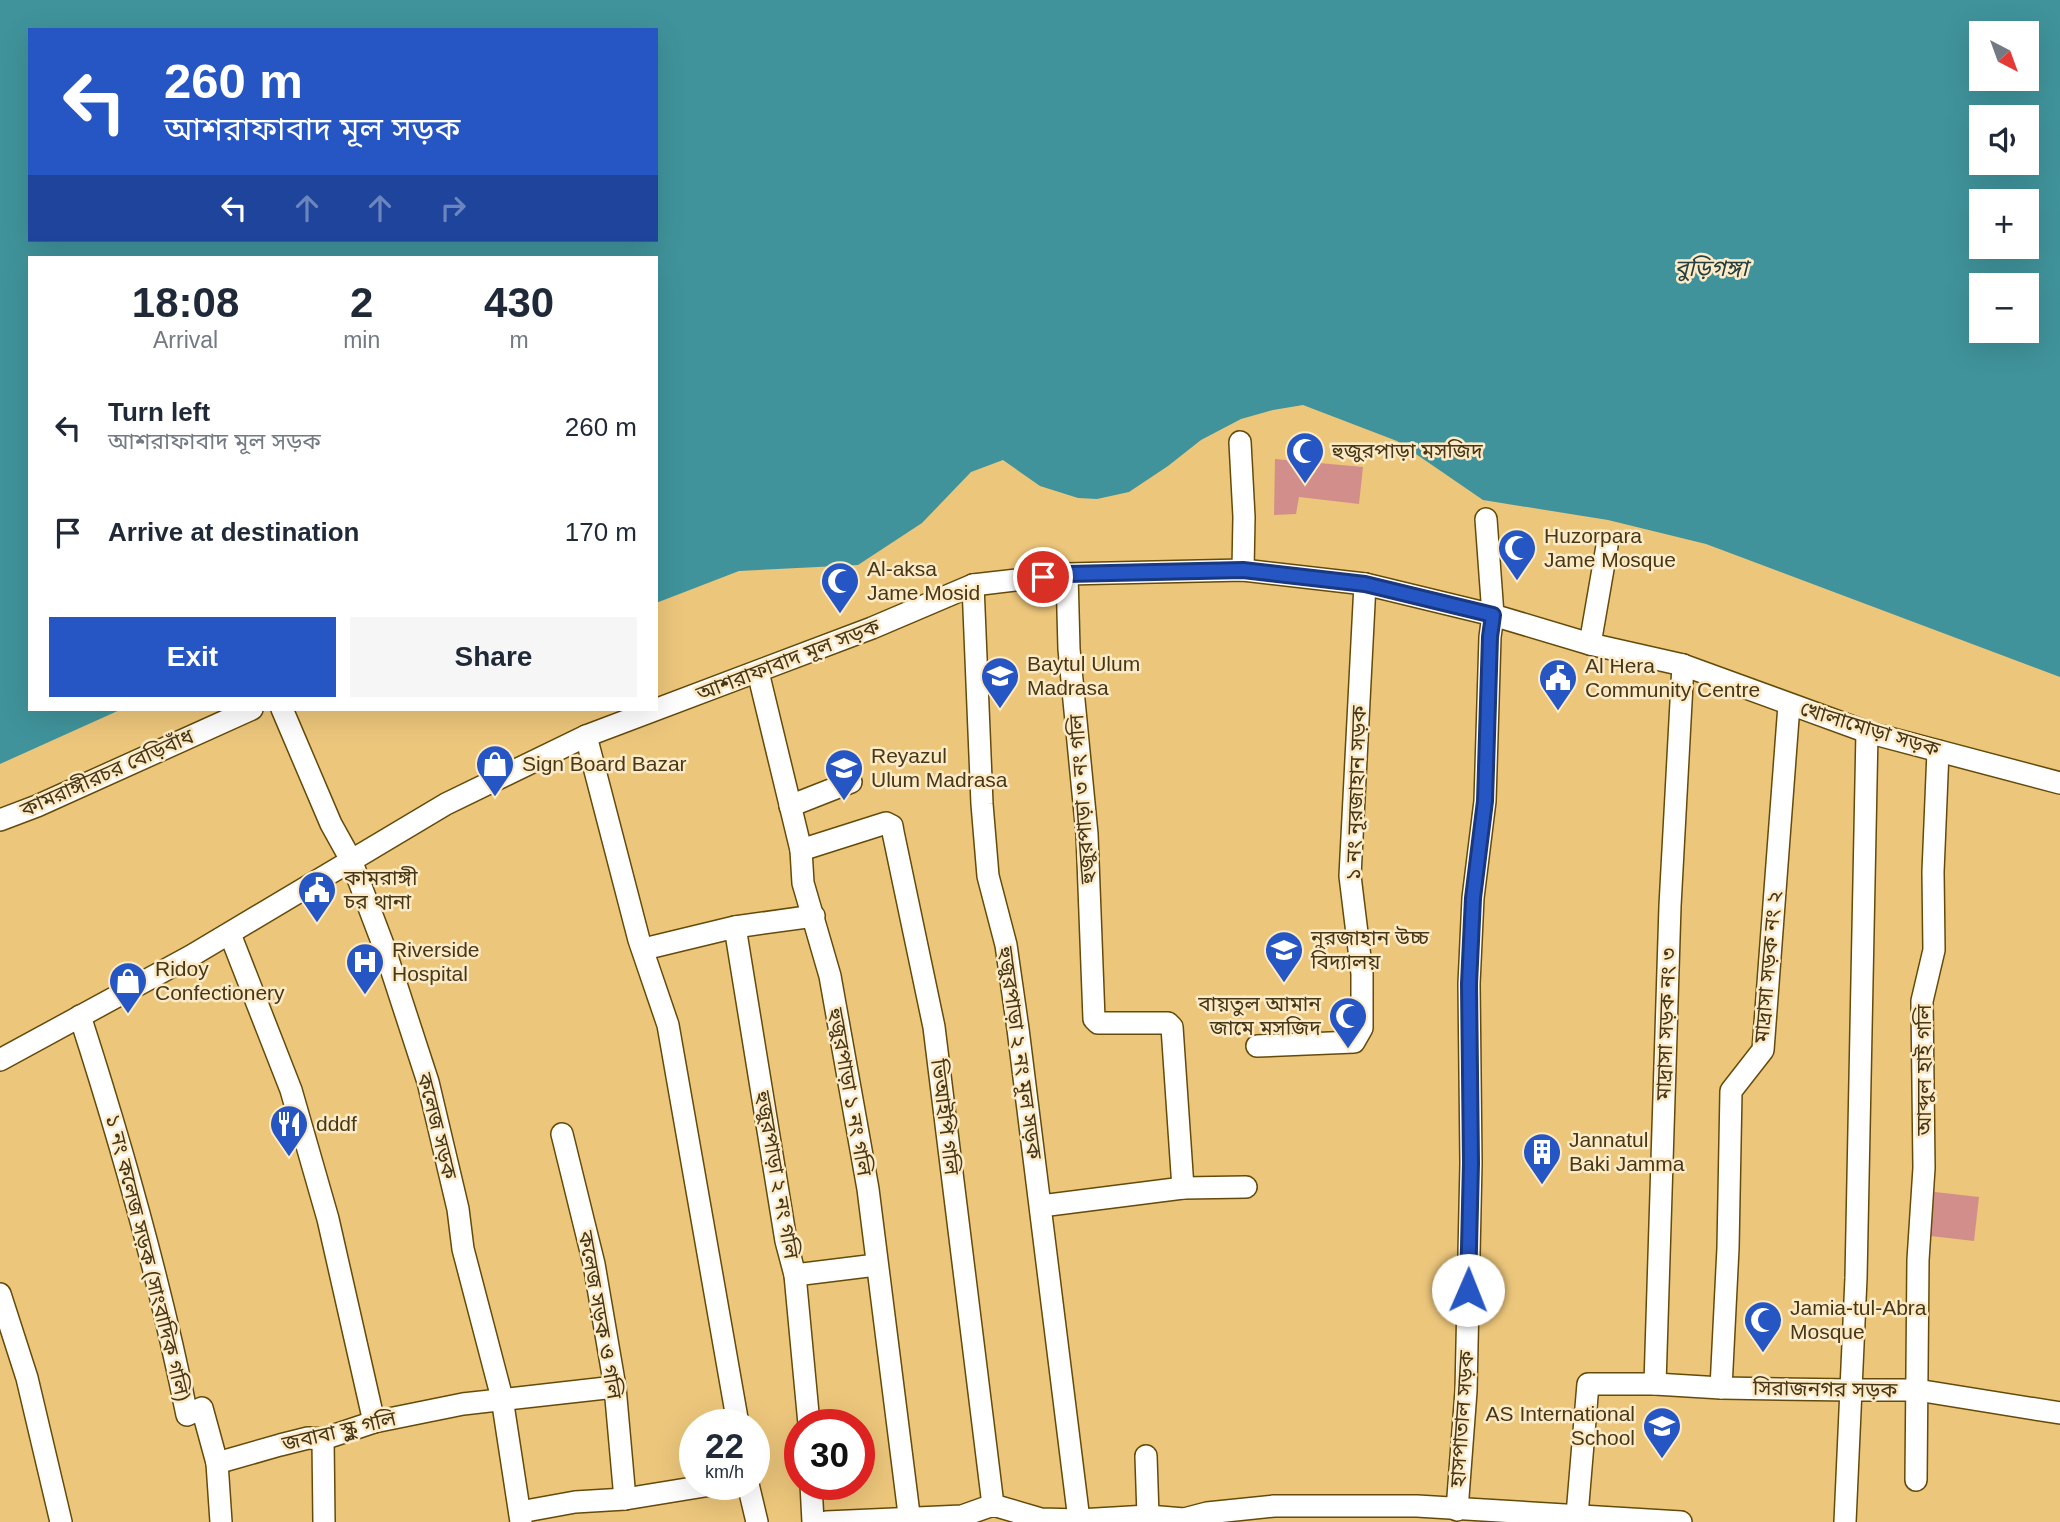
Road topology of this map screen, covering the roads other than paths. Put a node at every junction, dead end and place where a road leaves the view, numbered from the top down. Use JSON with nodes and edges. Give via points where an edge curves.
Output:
{"nodes":[{"id":1,"x":1240,"y":442,"type":"dead end"},
{"id":2,"x":1486,"y":519,"type":"dead end"},
{"id":3,"x":1607,"y":546,"type":"dead end"},
{"id":4,"x":1243,"y":570,"type":"junction"},
{"id":5,"x":1067,"y":574,"type":"junction"},
{"id":6,"x":1365,"y":584,"type":"junction"},
{"id":7,"x":973,"y":585,"type":"junction"},
{"id":8,"x":1493,"y":615,"type":"junction"},
{"id":9,"x":1591,"y":644,"type":"junction"},
{"id":10,"x":1683,"y":665,"type":"junction"},
{"id":11,"x":758,"y":672,"type":"junction"},
{"id":12,"x":1789,"y":705,"type":"junction"},
{"id":13,"x":658,"y":709,"type":"edge"},
{"id":14,"x":248,"y":711,"type":"edge"},
{"id":15,"x":283,"y":711,"type":"edge"},
{"id":16,"x":653,"y":711,"type":"edge"},
{"id":17,"x":1867,"y":732,"type":"junction"},
{"id":18,"x":586,"y":736,"type":"junction"},
{"id":19,"x":1938,"y":751,"type":"junction"},
{"id":20,"x":851,"y":782,"type":"dead end"},
{"id":21,"x":2060,"y":783,"type":"edge"},
{"id":22,"x":790,"y":806,"type":"junction"},
{"id":23,"x":0,"y":820,"type":"edge"},
{"id":24,"x":801,"y":850,"type":"junction"},
{"id":25,"x":352,"y":860,"type":"junction"},
{"id":26,"x":814,"y":916,"type":"junction"},
{"id":27,"x":735,"y":927,"type":"junction"},
{"id":28,"x":230,"y":933,"type":"junction"},
{"id":29,"x":644,"y":949,"type":"junction"},
{"id":30,"x":80,"y":1016,"type":"junction"},
{"id":31,"x":1257,"y":1046,"type":"dead end"},
{"id":32,"x":0,"y":1060,"type":"edge"},
{"id":33,"x":562,"y":1134,"type":"dead end"},
{"id":34,"x":1246,"y":1187,"type":"dead end"},
{"id":35,"x":1183,"y":1188,"type":"junction"},
{"id":36,"x":1041,"y":1206,"type":"junction"},
{"id":37,"x":876,"y":1265,"type":"junction"},
{"id":38,"x":794,"y":1275,"type":"junction"},
{"id":39,"x":0,"y":1294,"type":"edge"},
{"id":40,"x":1655,"y":1384,"type":"junction"},
{"id":41,"x":615,"y":1387,"type":"junction"},
{"id":42,"x":1721,"y":1388,"type":"junction"},
{"id":43,"x":1851,"y":1390,"type":"junction"},
{"id":44,"x":1917,"y":1390,"type":"junction"},
{"id":45,"x":502,"y":1398,"type":"junction"},
{"id":46,"x":735,"y":1409,"type":"edge"},
{"id":47,"x":807,"y":1409,"type":"edge"},
{"id":48,"x":2060,"y":1413,"type":"edge"},
{"id":49,"x":374,"y":1422,"type":"junction"},
{"id":50,"x":323,"y":1439,"type":"junction"},
{"id":51,"x":1146,"y":1456,"type":"dead end"},
{"id":52,"x":217,"y":1463,"type":"junction"},
{"id":53,"x":1916,"y":1480,"type":"dead end"},
{"id":54,"x":679,"y":1490,"type":"edge"},
{"id":55,"x":625,"y":1499,"type":"junction"},
{"id":56,"x":752,"y":1500,"type":"edge"},
{"id":57,"x":812,"y":1500,"type":"edge"},
{"id":58,"x":993,"y":1504,"type":"junction"},
{"id":59,"x":1457,"y":1510,"type":"junction"},
{"id":60,"x":577,"y":1512,"type":"edge"},
{"id":61,"x":1274,"y":1514,"type":"edge"},
{"id":62,"x":1326,"y":1514,"type":"edge"},
{"id":63,"x":1148,"y":1516,"type":"junction"},
{"id":64,"x":521,"y":1517,"type":"edge"},
{"id":65,"x":1503,"y":1517,"type":"edge"},
{"id":66,"x":1582,"y":1517,"type":"edge"},
{"id":67,"x":1208,"y":1518,"type":"edge"},
{"id":68,"x":962,"y":1519,"type":"edge"},
{"id":69,"x":1041,"y":1520,"type":"edge"},
{"id":70,"x":1079,"y":1520,"type":"junction"},
{"id":71,"x":837,"y":1521,"type":"edge"},
{"id":72,"x":909,"y":1521,"type":"edge"},
{"id":73,"x":61,"y":1522,"type":"edge"},
{"id":74,"x":221,"y":1522,"type":"edge"},
{"id":75,"x":324,"y":1522,"type":"edge"},
{"id":76,"x":757,"y":1522,"type":"edge"},
{"id":77,"x":813,"y":1522,"type":"edge"},
{"id":78,"x":1680,"y":1522,"type":"edge"},
{"id":79,"x":1845,"y":1522,"type":"edge"}],
"edges":[{"from":1,"to":4,"type":"street"},
{"from":2,"to":8,"type":"street","name":"হাসপাতাল সড়ক"},
{"from":3,"to":9,"type":"street"},
{"from":4,"to":5,"type":"street","name":"আশরাফাবাদ মূল সড়ক"},
{"from":4,"to":6,"type":"street","name":"আশরাফাবাদ মূল সড়ক"},
{"from":5,"to":7,"type":"street","name":"আশরাফাবাদ মূল সড়ক"},
{"from":5,"to":35,"type":"street","name":"হুজুরপাড়া ৩ নং গলি","via":[[1069,649],[1087,834],[1094,1019],[1098,1023],[1168,1023],[1172,1027]]},
{"from":6,"to":8,"type":"street","name":"আশরাফাবাদ মূল সড়ক"},
{"from":6,"to":31,"type":"street","name":"১ নং নূরজাহান সড়ক","via":[[1350,876],[1362,974],[1362,1028],[1354,1042]]},
{"from":7,"to":11,"type":"street","name":"আশরাফাবাদ মূল সড়ক"},
{"from":7,"to":36,"type":"street","name":"হুজুরপাড়া ২ নং মূল সড়ক","via":[[988,876],[1006,945]]},
{"from":8,"to":9,"type":"street","name":"আশরাফাবাদ মূল সড়ক"},
{"from":8,"to":59,"type":"street","name":"হাসপাতাল সড়ক","via":[[1485,801],[1473,898],[1469,984],[1466,1391]]},
{"from":9,"to":10,"type":"street","name":"আশরাফাবাদ মূল সড়ক"},
{"from":10,"to":12,"type":"street","name":"খোলামোড়া সড়ক"},
{"from":10,"to":40,"type":"street","name":"মাদ্রাসা সড়ক নং ৩","via":[[1670,906]]},
{"from":11,"to":13,"type":"street","name":"আশরাফাবাদ মূল সড়ক"},
{"from":11,"to":22,"type":"street","name":"হুজুরপাড়া ১ নং গলি"},
{"from":12,"to":17,"type":"street","name":"খোলামোড়া সড়ক"},
{"from":12,"to":42,"type":"street","name":"মাদ্রাসা সড়ক নং ২","via":[[1763,1050],[1731,1091]]},
{"from":14,"to":23,"type":"street","name":"কামরাঙ্গীরচর বেড়িবাঁধ"},
{"from":15,"to":25,"type":"street","name":"কলেজ সড়ক","via":[[331,824]]},
{"from":16,"to":18,"type":"street","name":"আশরাফাবাদ মূল সড়ক"},
{"from":17,"to":19,"type":"street","name":"খোলামোড়া সড়ক"},
{"from":17,"to":43,"type":"street"},
{"from":18,"to":25,"type":"street","name":"আশরাফাবাদ মূল সড়ক","via":[[446,804]]},
{"from":18,"to":29,"type":"street"},
{"from":19,"to":21,"type":"street","name":"খোলামোড়া সড়ক"},
{"from":19,"to":44,"type":"street","name":"আব্দুল হাই গলি","via":[[1934,950],[1922,1001],[1924,1168]]},
{"from":20,"to":22,"type":"street"},
{"from":22,"to":24,"type":"street","name":"হুজুরপাড়া ১ নং গলি"},
{"from":24,"to":26,"type":"street","name":"হুজুরপাড়া ১ নং গলি","via":[[803,883]]},
{"from":24,"to":58,"type":"street","name":"ভিআইপি গলি","via":[[886,823],[893,832],[934,1027]]},
{"from":25,"to":28,"type":"street","name":"আশরাফাবাদ মূল সড়ক"},
{"from":25,"to":45,"type":"street","name":"কলেজ সড়ক","via":[[428,1082],[463,1249]]},
{"from":26,"to":27,"type":"street"},
{"from":26,"to":37,"type":"street","name":"হুজুরপাড়া ১ নং গলি","via":[[868,1189]]},
{"from":27,"to":29,"type":"street"},
{"from":27,"to":38,"type":"street","name":"হুজুরপাড়া ২ নং গলি"},
{"from":28,"to":30,"type":"street","name":"আশরাফাবাদ মূল সড়ক"},
{"from":28,"to":49,"type":"street","via":[[291,1090],[328,1219]]},
{"from":29,"to":46,"type":"street","via":[[668,1025]]},
{"from":30,"to":32,"type":"street","name":"আশরাফাবাদ মূল সড়ক"},
{"from":30,"to":52,"type":"street","name":"১ নং কলেজ সড়ক (সাংবাদিক গলি)","via":[[158,1287],[187,1415],[202,1408]]},
{"from":33,"to":41,"type":"street","name":"কলেজ সড়ক ও গলি","via":[[593,1264]]},
{"from":34,"to":35,"type":"street"},
{"from":35,"to":36,"type":"street"},
{"from":36,"to":70,"type":"street","name":"হুজুরপাড়া ২ নং মূল সড়ক"},
{"from":37,"to":38,"type":"street"},
{"from":37,"to":72,"type":"street","name":"হুজুরপাড়া ১ নং গলি"},
{"from":38,"to":47,"type":"street","name":"হুজুরপাড়া ২ নং গলি"},
{"from":39,"to":73,"type":"street","via":[[27,1378]]},
{"from":40,"to":42,"type":"street","name":"সিরাজনগর সড়ক"},
{"from":40,"to":66,"type":"street","name":"সিরাজনগর সড়ক","via":[[1588,1384]]},
{"from":41,"to":45,"type":"street","name":"জবাবা স্কুল গলি"},
{"from":41,"to":55,"type":"street","name":"কলেজ সড়ক ও গলি"},
{"from":42,"to":43,"type":"street","name":"সিরাজনগর সড়ক"},
{"from":43,"to":44,"type":"street","name":"সিরাজনগর সড়ক"},
{"from":43,"to":79,"type":"street"},
{"from":44,"to":48,"type":"street","name":"সিরাজনগর সড়ক"},
{"from":44,"to":53,"type":"street","name":"আব্দুল হাই গলি"},
{"from":45,"to":49,"type":"street","name":"জবাবা স্কুল গলি"},
{"from":45,"to":64,"type":"street","name":"কলেজ সড়ক"},
{"from":49,"to":50,"type":"street","name":"জবাবা স্কুল গলি"},
{"from":50,"to":52,"type":"street","name":"জবাবা স্কুল গলি","via":[[308,1438]]},
{"from":50,"to":75,"type":"street"},
{"from":51,"to":63,"type":"street"},
{"from":52,"to":74,"type":"street","name":"১ নং কলেজ সড়ক (সাংবাদিক গলি)"},
{"from":54,"to":55,"type":"street"},
{"from":55,"to":60,"type":"street"},
{"from":56,"to":76,"type":"street"},
{"from":57,"to":77,"type":"street"},
{"from":58,"to":68,"type":"street"},
{"from":58,"to":69,"type":"street"},
{"from":59,"to":62,"type":"street","via":[[1417,1506]]},
{"from":59,"to":65,"type":"street"},
{"from":60,"to":64,"type":"street"},
{"from":61,"to":62,"type":"street"},
{"from":61,"to":67,"type":"street"},
{"from":63,"to":67,"type":"street"},
{"from":63,"to":70,"type":"street"},
{"from":65,"to":66,"type":"street"},
{"from":66,"to":78,"type":"street"},
{"from":68,"to":72,"type":"street"},
{"from":69,"to":70,"type":"street"},
{"from":71,"to":72,"type":"street"}]}
